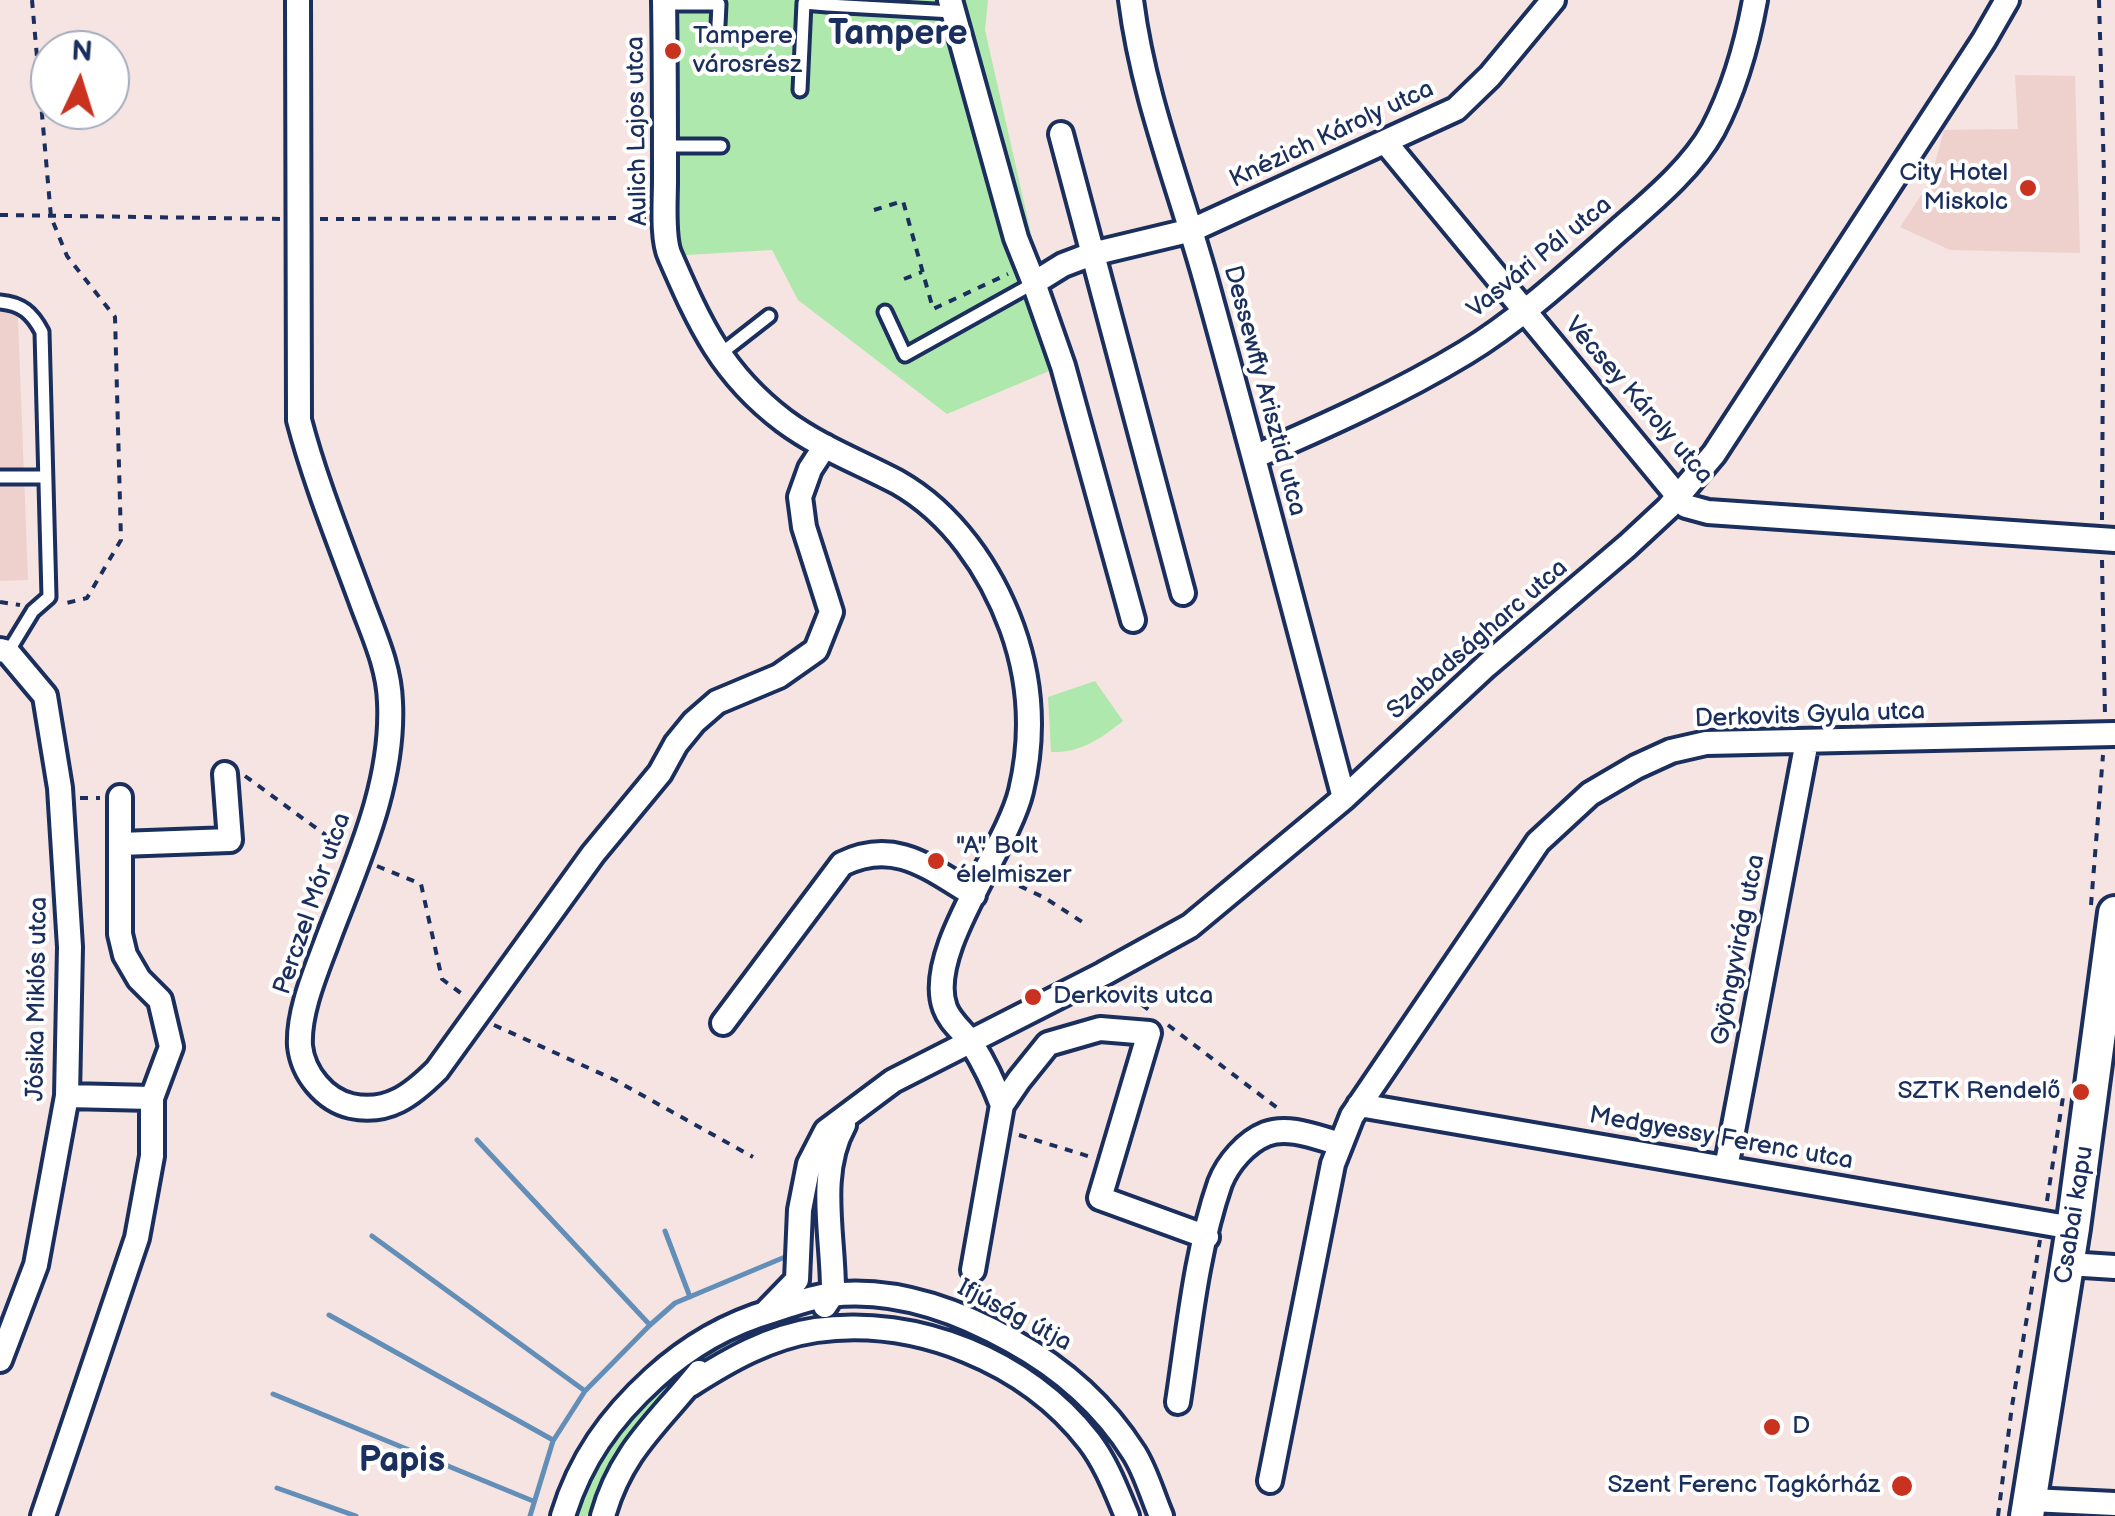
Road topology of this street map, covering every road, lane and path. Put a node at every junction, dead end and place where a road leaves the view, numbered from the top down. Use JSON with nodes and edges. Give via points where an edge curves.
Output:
{"nodes":[{"id":1,"x":32,"y":0,"type":"edge"},
{"id":2,"x":298,"y":0,"type":"edge"},
{"id":3,"x":1131,"y":0,"type":"edge"},
{"id":4,"x":1553,"y":0,"type":"edge"},
{"id":5,"x":1755,"y":0,"type":"edge"},
{"id":6,"x":1994,"y":0,"type":"edge"},
{"id":7,"x":2007,"y":0,"type":"edge"},
{"id":8,"x":2099,"y":0,"type":"edge"},
{"id":9,"x":664,"y":2,"type":"edge"},
{"id":10,"x":827,"y":2,"type":"edge"},
{"id":11,"x":952,"y":6,"type":"edge"},
{"id":12,"x":718,"y":25,"type":"dead end"},
{"id":13,"x":1984,"y":40,"type":"junction"},
{"id":14,"x":800,"y":90,"type":"dead end"},
{"id":15,"x":1061,"y":134,"type":"dead end"},
{"id":16,"x":1386,"y":143,"type":"junction"},
{"id":17,"x":665,"y":146,"type":"junction"},
{"id":18,"x":721,"y":146,"type":"dead end"},
{"id":19,"x":874,"y":210,"type":"dead end"},
{"id":20,"x":0,"y":215,"type":"edge"},
{"id":21,"x":51,"y":217,"type":"junction"},
{"id":22,"x":665,"y":218,"type":"junction"},
{"id":23,"x":299,"y":219,"type":"junction"},
{"id":24,"x":1192,"y":230,"type":"junction"},
{"id":25,"x":1092,"y":254,"type":"junction"},
{"id":26,"x":922,"y":272,"type":"junction"},
{"id":27,"x":1031,"y":274,"type":"junction"},
{"id":28,"x":904,"y":278,"type":"dead end"},
{"id":29,"x":0,"y":302,"type":"edge"},
{"id":30,"x":1524,"y":310,"type":"junction"},
{"id":31,"x":885,"y":312,"type":"dead end"},
{"id":32,"x":769,"y":316,"type":"dead end"},
{"id":33,"x":719,"y":355,"type":"junction"},
{"id":34,"x":824,"y":446,"type":"junction"},
{"id":35,"x":1254,"y":457,"type":"junction"},
{"id":36,"x":0,"y":477,"type":"edge"},
{"id":37,"x":45,"y":477,"type":"junction"},
{"id":38,"x":1677,"y":497,"type":"junction"},
{"id":39,"x":2108,"y":539,"type":"edge"},
{"id":40,"x":1182,"y":593,"type":"dead end"},
{"id":41,"x":0,"y":602,"type":"edge"},
{"id":42,"x":32,"y":611,"type":"junction"},
{"id":43,"x":1133,"y":620,"type":"dead end"},
{"id":44,"x":4,"y":651,"type":"edge"},
{"id":45,"x":2110,"y":734,"type":"edge"},
{"id":46,"x":1807,"y":741,"type":"junction"},
{"id":47,"x":234,"y":774,"type":"joint"},
{"id":48,"x":120,"y":797,"type":"joint"},
{"id":49,"x":1344,"y":798,"type":"junction"},
{"id":50,"x":61,"y":799,"type":"junction"},
{"id":51,"x":120,"y":844,"type":"junction"},
{"id":52,"x":359,"y":858,"type":"junction"},
{"id":53,"x":988,"y":870,"type":"junction"},
{"id":54,"x":974,"y":896,"type":"junction"},
{"id":55,"x":2103,"y":912,"type":"edge"},
{"id":56,"x":1087,"y":924,"type":"dead end"},
{"id":57,"x":1129,"y":995,"type":"dead end"},
{"id":58,"x":480,"y":1011,"type":"junction"},
{"id":59,"x":722,"y":1023,"type":"dead end"},
{"id":60,"x":2108,"y":1027,"type":"edge"},
{"id":61,"x":971,"y":1041,"type":"junction"},
{"id":62,"x":2065,"y":1082,"type":"dead end"},
{"id":63,"x":67,"y":1096,"type":"junction"},
{"id":64,"x":152,"y":1098,"type":"junction"},
{"id":65,"x":1002,"y":1105,"type":"junction"},
{"id":66,"x":1360,"y":1105,"type":"junction"},
{"id":67,"x":1286,"y":1114,"type":"dead end"},
{"id":68,"x":849,"y":1116,"type":"junction"},
{"id":69,"x":997,"y":1129,"type":"junction"},
{"id":70,"x":1341,"y":1144,"type":"junction"},
{"id":71,"x":753,"y":1157,"type":"dead end"},
{"id":72,"x":1110,"y":1163,"type":"junction"},
{"id":73,"x":1726,"y":1168,"type":"junction"},
{"id":74,"x":804,"y":1190,"type":"junction"},
{"id":75,"x":2058,"y":1225,"type":"junction"},
{"id":76,"x":1208,"y":1236,"type":"junction"},
{"id":77,"x":2068,"y":1264,"type":"junction"},
{"id":78,"x":2115,"y":1266,"type":"edge"},
{"id":79,"x":973,"y":1270,"type":"dead end"},
{"id":80,"x":825,"y":1299,"type":"junction"},
{"id":81,"x":766,"y":1312,"type":"junction"},
{"id":82,"x":856,"y":1329,"type":"junction"},
{"id":83,"x":0,"y":1360,"type":"edge"},
{"id":84,"x":690,"y":1384,"type":"junction"},
{"id":85,"x":1178,"y":1402,"type":"dead end"},
{"id":86,"x":1270,"y":1481,"type":"dead end"},
{"id":87,"x":2115,"y":1504,"type":"edge"},
{"id":88,"x":2029,"y":1508,"type":"edge"},
{"id":89,"x":43,"y":1516,"type":"edge"},
{"id":90,"x":562,"y":1516,"type":"edge"},
{"id":91,"x":603,"y":1516,"type":"edge"},
{"id":92,"x":1127,"y":1516,"type":"edge"},
{"id":93,"x":1161,"y":1516,"type":"edge"},
{"id":94,"x":1998,"y":1516,"type":"edge"}],
"edges":[{"from":1,"to":21,"type":"path"},
{"from":2,"to":23,"type":"street","name":"Perczel Mór utca"},
{"from":3,"to":24,"type":"street","name":"Dessewffy Arisztid utca","via":[[1158,130]]},
{"from":4,"to":16,"type":"street","name":"Knézich Károly utca","via":[[1456,108]]},
{"from":5,"to":30,"type":"street","name":"Vasvári Pál utca","via":[[1737,72],[1712,132],[1636,215]]},
{"from":6,"to":13,"type":"street","name":"Szabadságharc utca"},
{"from":7,"to":13,"type":"street","name":"Szabadságharc utca"},
{"from":8,"to":39,"type":"path"},
{"from":9,"to":12,"type":"lane","via":[[718,4]]},
{"from":9,"to":17,"type":"street","name":"Aulich Lajos utca"},
{"from":10,"to":11,"type":"lane"},
{"from":10,"to":14,"type":"lane","via":[[804,3]]},
{"from":11,"to":27,"type":"street"},
{"from":13,"to":38,"type":"street","name":"Szabadságharc utca","via":[[1714,454]]},
{"from":15,"to":25,"type":"street"},
{"from":16,"to":24,"type":"street","name":"Knézich Károly utca"},
{"from":16,"to":30,"type":"street","name":"Vécsey Károly utca"},
{"from":17,"to":18,"type":"lane"},
{"from":17,"to":22,"type":"street","name":"Aulich Lajos utca"},
{"from":19,"to":26,"type":"path","via":[[904,201]]},
{"from":20,"to":21,"type":"path"},
{"from":21,"to":23,"type":"path"},
{"from":21,"to":42,"type":"path","via":[[66,256],[115,317],[122,540],[87,598]]},
{"from":22,"to":23,"type":"path"},
{"from":22,"to":33,"type":"street","name":"Aulich Lajos utca","via":[[669,256]]},
{"from":23,"to":52,"type":"street","name":"Perczel Mór utca","via":[[299,420],[385,666],[390,702],[387,758]]},
{"from":24,"to":25,"type":"street","name":"Knézich Károly utca"},
{"from":24,"to":35,"type":"street","name":"Dessewffy Arisztid utca"},
{"from":25,"to":27,"type":"street","name":"Knézich Károly utca"},
{"from":25,"to":40,"type":"street"},
{"from":26,"to":27,"type":"path","via":[[933,309]]},
{"from":26,"to":28,"type":"path"},
{"from":27,"to":31,"type":"lane","via":[[905,356]]},
{"from":27,"to":43,"type":"street"},
{"from":29,"to":37,"type":"lane","via":[[17,303],[42,332]]},
{"from":30,"to":35,"type":"street","name":"Vasvári Pál utca","via":[[1466,352]]},
{"from":30,"to":38,"type":"street","name":"Vécsey Károly utca"},
{"from":32,"to":33,"type":"lane"},
{"from":33,"to":34,"type":"street","name":"Aulich Lajos utca","via":[[785,422]]},
{"from":34,"to":53,"type":"street","name":"Aulich Lajos utca","via":[[900,484],[941,516],[995,586],[1029,704],[1030,746],[1021,792]]},
{"from":34,"to":58,"type":"street","name":"Perczel Mór utca","via":[[800,497],[831,612],[816,650],[779,676],[718,702],[694,722]]},
{"from":35,"to":49,"type":"street","name":"Dessewffy Arisztid utca"},
{"from":36,"to":37,"type":"lane"},
{"from":37,"to":42,"type":"lane","via":[[49,597]]},
{"from":38,"to":39,"type":"street","name":"Vécsey Károly utca","via":[[1708,512]]},
{"from":38,"to":49,"type":"street","name":"Szabadságharc utca"},
{"from":39,"to":45,"type":"path"},
{"from":41,"to":42,"type":"path"},
{"from":42,"to":44,"type":"lane"},
{"from":44,"to":50,"type":"street","name":"Jósika Miklós utca","via":[[45,696]]},
{"from":45,"to":46,"type":"street","name":"Derkovits Gyula utca"},
{"from":45,"to":55,"type":"path"},
{"from":46,"to":66,"type":"street","name":"Derkovits Gyula utca","via":[[1706,743],[1672,751],[1590,794],[1538,842]]},
{"from":46,"to":73,"type":"street","name":"Gyöngyvirág utca"},
{"from":47,"to":51,"type":"street","via":[[230,840]]},
{"from":47,"to":52,"type":"path"},
{"from":48,"to":50,"type":"path"},
{"from":48,"to":51,"type":"street"},
{"from":49,"to":61,"type":"street","name":"Szabadságharc utca","via":[[1190,926]]},
{"from":50,"to":63,"type":"street","name":"Jósika Miklós utca","via":[[70,946]]},
{"from":51,"to":64,"type":"street","via":[[124,955],[160,1000],[171,1047]]},
{"from":52,"to":58,"type":"path","via":[[421,884],[442,979]]},
{"from":52,"to":58,"type":"street","name":"Perczel Mór utca","via":[[304,1016],[300,1047],[322,1092],[367,1109],[392,1106],[437,1070]]},
{"from":53,"to":54,"type":"street","name":"Aulich Lajos utca"},
{"from":53,"to":56,"type":"path"},
{"from":54,"to":59,"type":"street","via":[[910,858],[886,852],[842,864]]},
{"from":54,"to":61,"type":"street","name":"Aulich Lajos utca","via":[[945,956],[942,980],[945,1008]]},
{"from":55,"to":60,"type":"street","name":"Csabai kapu"},
{"from":57,"to":67,"type":"path"},
{"from":58,"to":71,"type":"path","via":[[499,1029],[615,1080]]},
{"from":60,"to":75,"type":"street","name":"Csabai kapu"},
{"from":61,"to":65,"type":"street","name":"Aulich Lajos utca"},
{"from":61,"to":68,"type":"street","name":"Szabadságharc utca","via":[[893,1081]]},
{"from":62,"to":75,"type":"path"},
{"from":63,"to":64,"type":"street"},
{"from":63,"to":83,"type":"street","name":"Jósika Miklós utca","via":[[36,1264]]},
{"from":64,"to":89,"type":"street","via":[[152,1156],[137,1238]]},
{"from":65,"to":69,"type":"street"},
{"from":65,"to":72,"type":"street","via":[[1048,1044],[1100,1030],[1148,1033]]},
{"from":66,"to":70,"type":"street","name":"Derkovits Gyula utca"},
{"from":66,"to":73,"type":"street","name":"Medgyessy Ferenc utca"},
{"from":68,"to":74,"type":"street","name":"Szabadságharc utca","via":[[826,1131]]},
{"from":68,"to":80,"type":"street","via":[[835,1141],[829,1174]]},
{"from":69,"to":72,"type":"path"},
{"from":69,"to":79,"type":"street"},
{"from":70,"to":76,"type":"street","via":[[1287,1130],[1241,1150],[1221,1181]]},
{"from":70,"to":86,"type":"street","name":"Derkovits Gyula utca"},
{"from":72,"to":76,"type":"street","via":[[1100,1198]]},
{"from":73,"to":75,"type":"street","name":"Medgyessy Ferenc utca"},
{"from":74,"to":80,"type":"street","name":"Szabadságharc utca","via":[[810,1286]]},
{"from":74,"to":81,"type":"street","name":"Szabadságharc utca","via":[[797,1280]]},
{"from":75,"to":77,"type":"street","name":"Csabai kapu"},
{"from":75,"to":94,"type":"path","via":[[2012,1406]]},
{"from":76,"to":85,"type":"street"},
{"from":77,"to":78,"type":"street"},
{"from":77,"to":88,"type":"street","name":"Csabai kapu"},
{"from":80,"to":81,"type":"street","name":"Ifjúság útja"},
{"from":80,"to":82,"type":"street"},
{"from":80,"to":84,"type":"street","name":"Ifjúság útja","via":[[797,1322],[740,1342]]},
{"from":80,"to":93,"type":"street","name":"Ifjúság útja","via":[[882,1295],[929,1303],[970,1318],[1050,1364],[1118,1430]]},
{"from":81,"to":90,"type":"street","name":"Ifjúság útja","via":[[704,1340],[638,1393],[574,1479]]},
{"from":82,"to":84,"type":"street","name":"Ifjúság útja","via":[[778,1340]]},
{"from":82,"to":92,"type":"street","name":"Ifjúság útja","via":[[959,1346],[1040,1391],[1090,1443]]},
{"from":84,"to":91,"type":"street","name":"Ifjúság útja","via":[[612,1481]]},
{"from":87,"to":88,"type":"street"}]}
